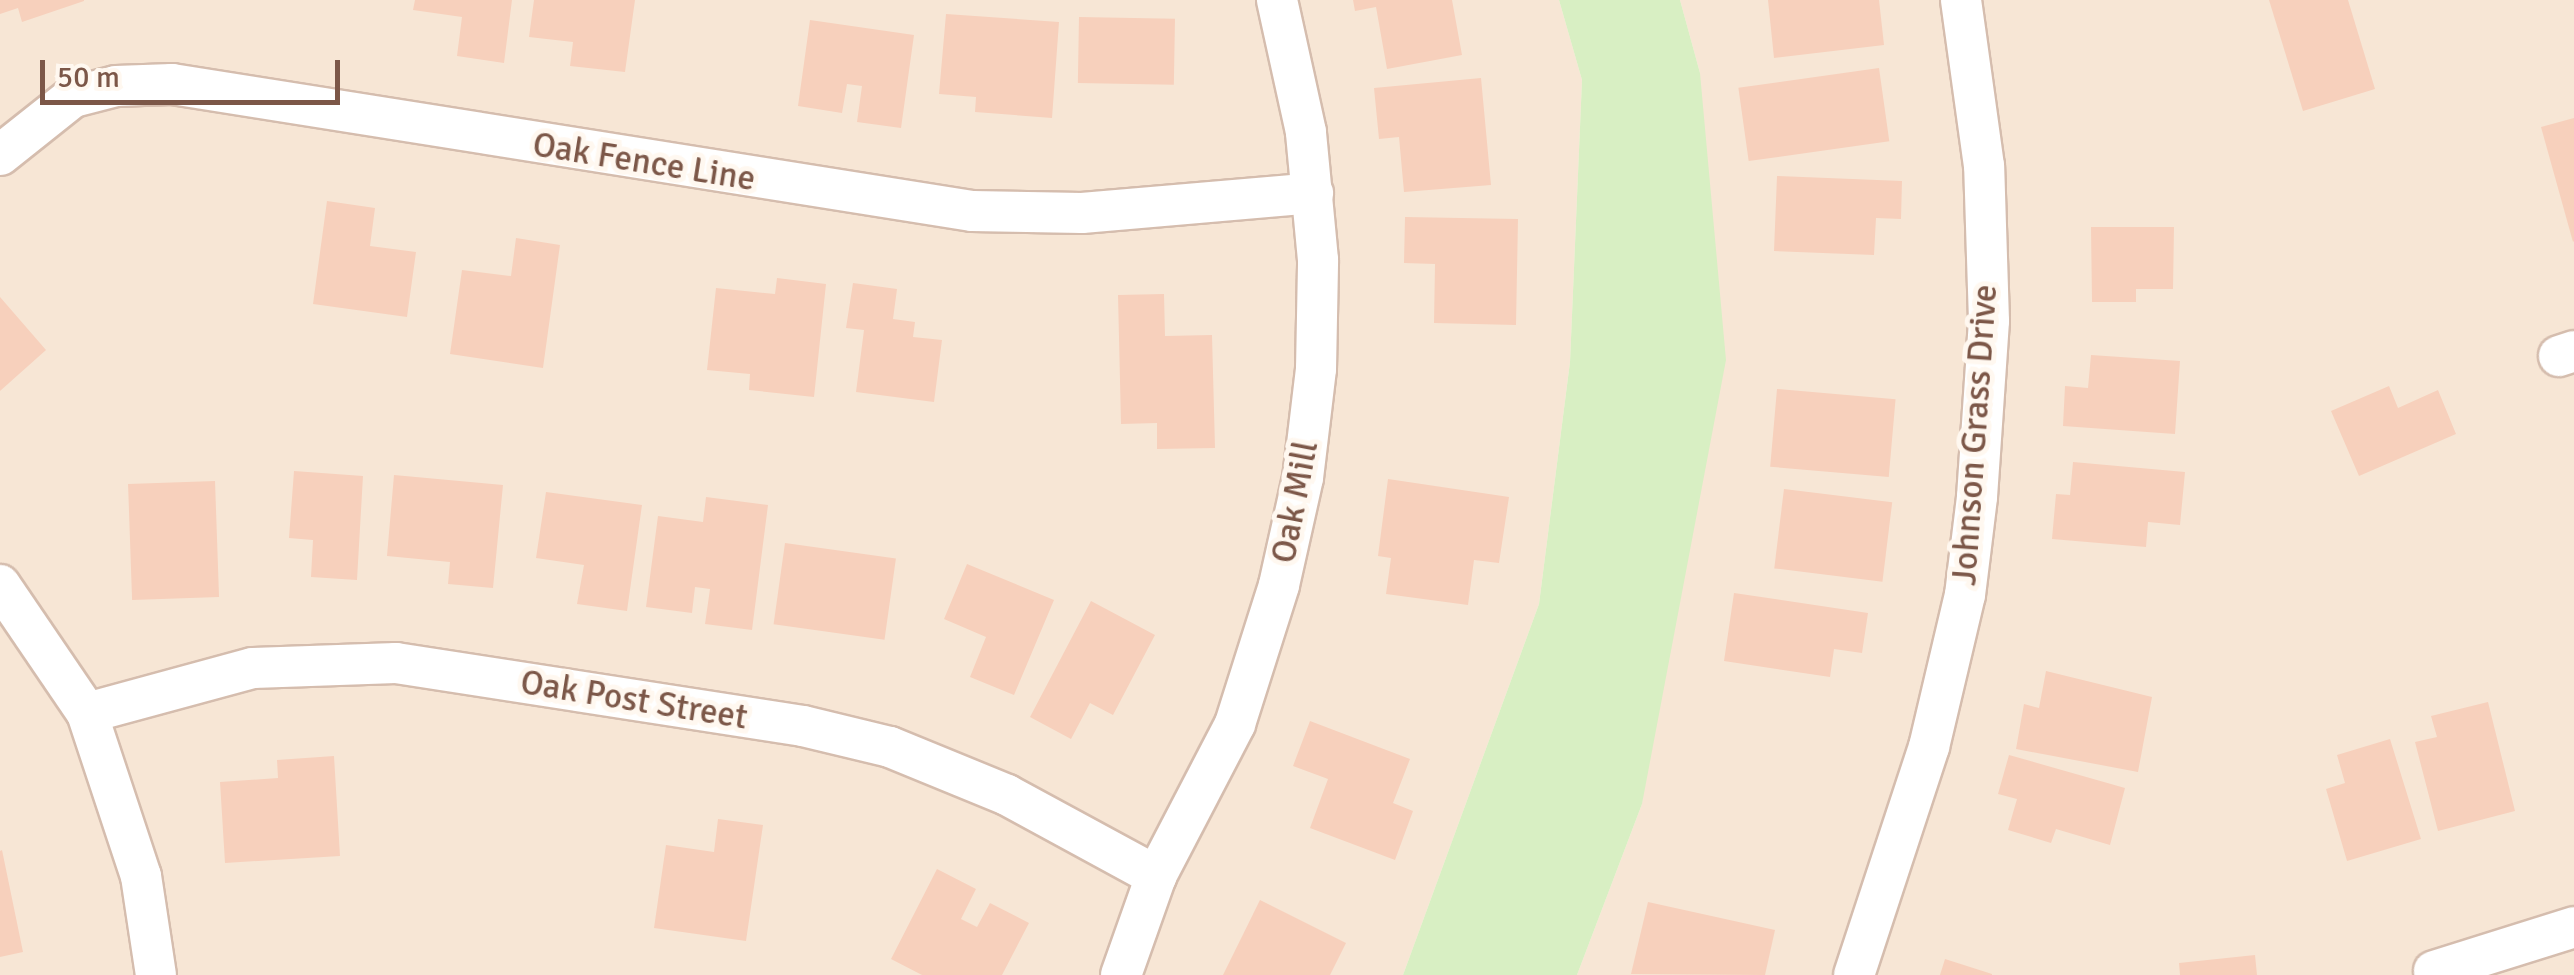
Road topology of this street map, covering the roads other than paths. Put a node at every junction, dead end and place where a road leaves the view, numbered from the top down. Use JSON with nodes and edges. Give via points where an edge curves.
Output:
{"nodes":[{"id":1,"x":1277,"y":0,"type":"edge"},
{"id":2,"x":1961,"y":0,"type":"edge"},
{"id":3,"x":0,"y":155,"type":"edge"},
{"id":4,"x":1312,"y":193,"type":"junction"},
{"id":5,"x":0,"y":585,"type":"edge"},
{"id":6,"x":86,"y":714,"type":"junction"},
{"id":7,"x":1156,"y":876,"type":"junction"},
{"id":8,"x":2574,"y":927,"type":"edge"},
{"id":9,"x":2434,"y":971,"type":"dead end"},
{"id":10,"x":156,"y":975,"type":"edge"},
{"id":11,"x":1121,"y":975,"type":"edge"},
{"id":12,"x":1854,"y":975,"type":"edge"}],
"edges":[{"from":1,"to":4,"type":"street","name":"Oak Mill","via":[[1296,76]]},
{"from":2,"to":12,"type":"street","name":"Johnson Grass Drive","via":[[1984,166],[1989,321],[1977,497],[1965,595],[1930,747]]},
{"from":3,"to":4,"type":"street","name":"Oak Fence Line","via":[[73,97],[116,86],[172,84],[972,211],[1082,213]]},
{"from":4,"to":7,"type":"street","name":"Oak Mill","via":[[1316,369],[1303,478],[1279,585],[1234,724]]},
{"from":5,"to":6,"type":"street"},
{"from":6,"to":7,"type":"street","name":"Oak Post Street","via":[[253,668],[396,663],[802,726],[890,747],[1007,795]]},
{"from":6,"to":10,"type":"street","via":[[141,876]]},
{"from":7,"to":11,"type":"street","name":"Oak Mill"},
{"from":8,"to":9,"type":"street"}]}
